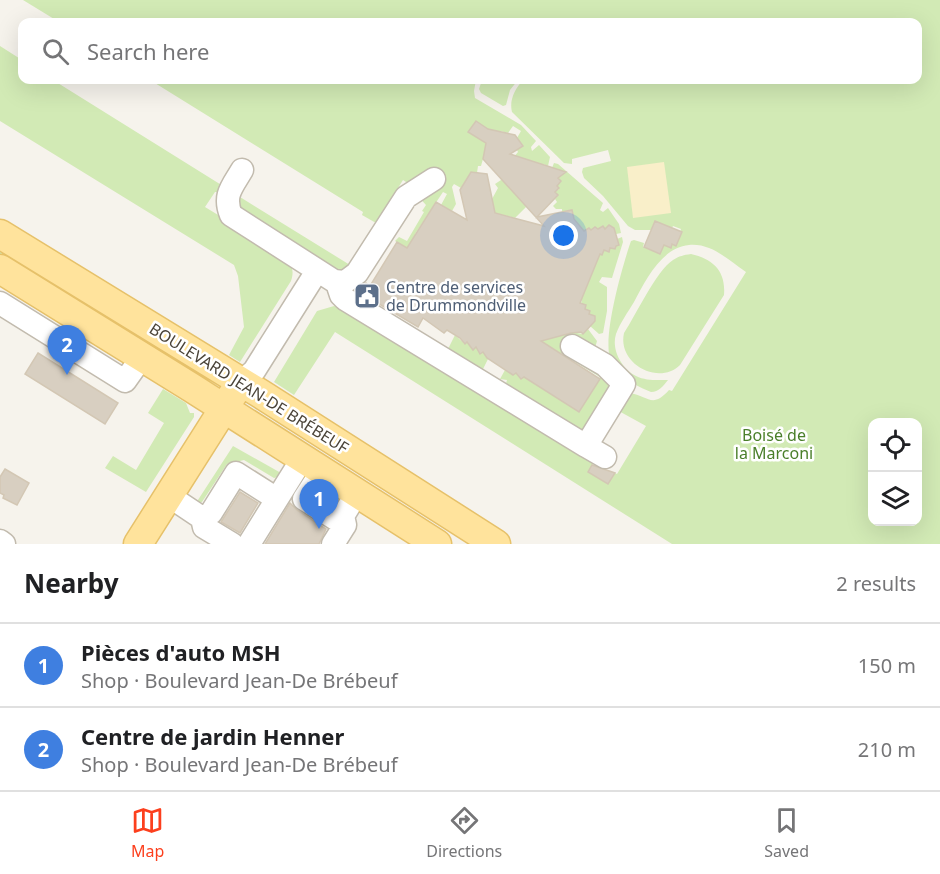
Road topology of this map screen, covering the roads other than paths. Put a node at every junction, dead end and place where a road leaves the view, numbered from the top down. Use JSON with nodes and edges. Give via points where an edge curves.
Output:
{"nodes":[{"id":1,"x":242,"y":170,"type":"dead end"},
{"id":2,"x":434,"y":179,"type":"dead end"},
{"id":3,"x":0,"y":234,"type":"edge"},
{"id":4,"x":0,"y":270,"type":"edge"},
{"id":5,"x":317,"y":271,"type":"junction"},
{"id":6,"x":337,"y":283,"type":"junction"},
{"id":7,"x":0,"y":303,"type":"edge"},
{"id":8,"x":73,"y":314,"type":"junction"},
{"id":9,"x":57,"y":339,"type":"junction"},
{"id":10,"x":572,"y":346,"type":"dead end"},
{"id":11,"x":142,"y":357,"type":"junction"},
{"id":12,"x":241,"y":382,"type":"junction"},
{"id":13,"x":224,"y":409,"type":"junction"},
{"id":14,"x":312,"y":465,"type":"junction"},
{"id":15,"x":357,"y":493,"type":"junction"},
{"id":16,"x":169,"y":496,"type":"junction"},
{"id":17,"x":277,"y":499,"type":"junction"},
{"id":18,"x":202,"y":518,"type":"junction"},
{"id":19,"x":339,"y":534,"type":"edge"},
{"id":20,"x":0,"y":542,"type":"edge"},
{"id":21,"x":4,"y":544,"type":"edge"},
{"id":22,"x":138,"y":544,"type":"edge"},
{"id":23,"x":232,"y":544,"type":"edge"},
{"id":24,"x":249,"y":544,"type":"edge"},
{"id":25,"x":437,"y":544,"type":"edge"},
{"id":26,"x":496,"y":544,"type":"edge"}],
"edges":[{"from":1,"to":5,"type":"street","via":[[227,196],[231,215]]},
{"from":2,"to":6,"type":"street","via":[[405,197],[354,278]]},
{"from":3,"to":12,"type":"main road","name":"BOULEVARD JEAN-DE BRÉBEUF"},
{"from":4,"to":8,"type":"main road","name":"BOULEVARD JEAN-DE BRÉBEUF"},
{"from":5,"to":6,"type":"street"},
{"from":5,"to":12,"type":"street","via":[[254,371]]},
{"from":6,"to":10,"type":"street","via":[[345,299],[492,378],[596,451],[624,384],[605,365]]},
{"from":7,"to":9,"type":"street"},
{"from":8,"to":9,"type":"street"},
{"from":8,"to":11,"type":"main road","name":"BOULEVARD JEAN-DE BRÉBEUF"},
{"from":9,"to":11,"type":"street","via":[[125,381]]},
{"from":11,"to":13,"type":"main road","name":"BOULEVARD JEAN-DE BRÉBEUF"},
{"from":12,"to":13,"type":"main road"},
{"from":12,"to":26,"type":"main road","name":"BOULEVARD JEAN-DE BRÉBEUF"},
{"from":13,"to":14,"type":"main road","name":"BOULEVARD JEAN-DE BRÉBEUF"},
{"from":13,"to":16,"type":"main road"},
{"from":14,"to":15,"type":"main road","name":"BOULEVARD JEAN-DE BRÉBEUF"},
{"from":14,"to":17,"type":"street"},
{"from":14,"to":19,"type":"street","via":[[304,499]]},
{"from":15,"to":19,"type":"street","via":[[342,516]]},
{"from":15,"to":25,"type":"main road","name":"BOULEVARD JEAN-DE BRÉBEUF"},
{"from":16,"to":18,"type":"street"},
{"from":16,"to":22,"type":"main road"},
{"from":17,"to":18,"type":"street","via":[[236,473],[211,513]]},
{"from":17,"to":24,"type":"street"},
{"from":18,"to":23,"type":"street","via":[[204,527]]},
{"from":20,"to":21,"type":"street"}]}
